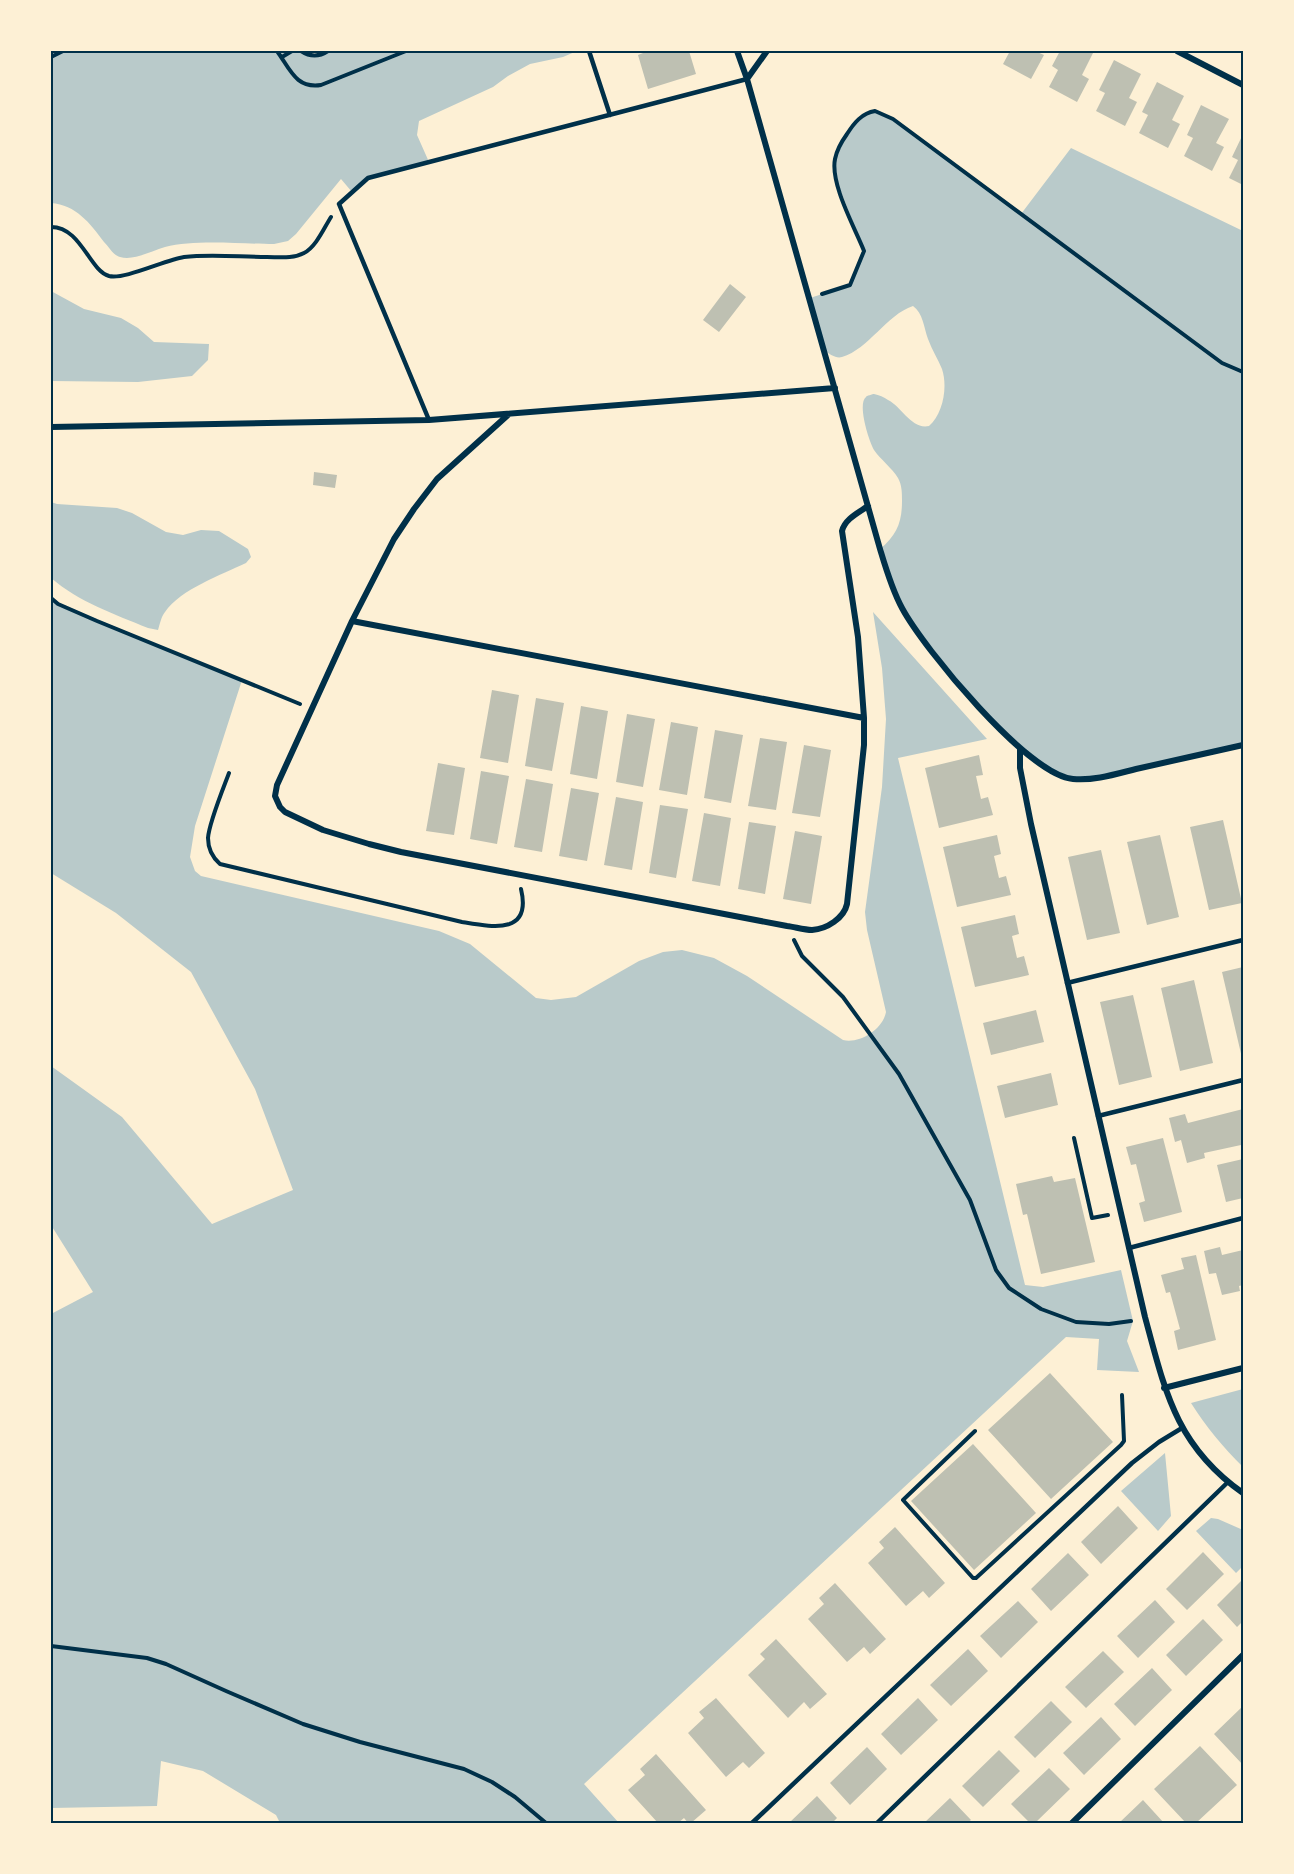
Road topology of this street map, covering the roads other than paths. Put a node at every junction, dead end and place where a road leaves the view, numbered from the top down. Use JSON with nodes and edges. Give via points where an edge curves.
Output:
{"nodes":[{"id":1,"x":589,"y":51,"type":"edge"},
{"id":2,"x":737,"y":51,"type":"edge"},
{"id":3,"x":766,"y":51,"type":"edge"},
{"id":4,"x":1177,"y":51,"type":"edge"},
{"id":5,"x":747,"y":79,"type":"junction"},
{"id":6,"x":1243,"y":85,"type":"edge"},
{"id":7,"x":610,"y":115,"type":"junction"},
{"id":8,"x":835,"y":388,"type":"junction"},
{"id":9,"x":509,"y":414,"type":"junction"},
{"id":10,"x":429,"y":420,"type":"junction"},
{"id":11,"x":51,"y":427,"type":"edge"},
{"id":12,"x":868,"y":506,"type":"junction"},
{"id":13,"x":352,"y":621,"type":"junction"},
{"id":14,"x":864,"y":718,"type":"junction"},
{"id":15,"x":1243,"y":745,"type":"edge"},
{"id":16,"x":1020,"y":749,"type":"junction"},
{"id":17,"x":1243,"y":940,"type":"edge"},
{"id":18,"x":1067,"y":983,"type":"junction"},
{"id":19,"x":1243,"y":1080,"type":"edge"},
{"id":20,"x":1098,"y":1116,"type":"junction"},
{"id":21,"x":1243,"y":1218,"type":"edge"},
{"id":22,"x":1129,"y":1248,"type":"junction"},
{"id":23,"x":1243,"y":1368,"type":"edge"},
{"id":24,"x":1164,"y":1388,"type":"junction"},
{"id":25,"x":1182,"y":1428,"type":"junction"},
{"id":26,"x":1228,"y":1482,"type":"junction"},
{"id":27,"x":1243,"y":1493,"type":"edge"},
{"id":28,"x":1243,"y":1655,"type":"edge"},
{"id":29,"x":752,"y":1823,"type":"edge"},
{"id":30,"x":877,"y":1823,"type":"edge"},
{"id":31,"x":1072,"y":1823,"type":"edge"}],
"edges":[{"from":1,"to":7,"type":"lane"},
{"from":2,"to":5,"type":"street"},
{"from":3,"to":5,"type":"street"},
{"from":4,"to":6,"type":"street"},
{"from":5,"to":7,"type":"lane"},
{"from":5,"to":8,"type":"street"},
{"from":7,"to":10,"type":"lane","via":[[368,178],[339,204]]},
{"from":8,"to":9,"type":"street"},
{"from":8,"to":12,"type":"street"},
{"from":9,"to":10,"type":"street"},
{"from":9,"to":13,"type":"street","via":[[429,489],[394,539]]},
{"from":10,"to":11,"type":"street"},
{"from":12,"to":14,"type":"street","via":[[843,524],[842,531],[858,637]]},
{"from":12,"to":16,"type":"street","via":[[902,608],[977,705]]},
{"from":13,"to":14,"type":"street"},
{"from":13,"to":14,"type":"street","via":[[277,785],[275,796],[285,812],[323,830],[369,844],[787,926],[810,930],[842,916],[847,904]]},
{"from":15,"to":16,"type":"street","via":[[1084,780],[1057,775]]},
{"from":16,"to":18,"type":"street","via":[[1022,782]]},
{"from":17,"to":18,"type":"lane"},
{"from":18,"to":20,"type":"street"},
{"from":19,"to":20,"type":"lane"},
{"from":20,"to":22,"type":"street"},
{"from":21,"to":22,"type":"lane"},
{"from":22,"to":24,"type":"street"},
{"from":23,"to":24,"type":"street"},
{"from":24,"to":25,"type":"street"},
{"from":25,"to":26,"type":"street"},
{"from":25,"to":29,"type":"lane","via":[[1132,1463]]},
{"from":26,"to":27,"type":"street"},
{"from":26,"to":30,"type":"lane"},
{"from":28,"to":31,"type":"street"}]}
